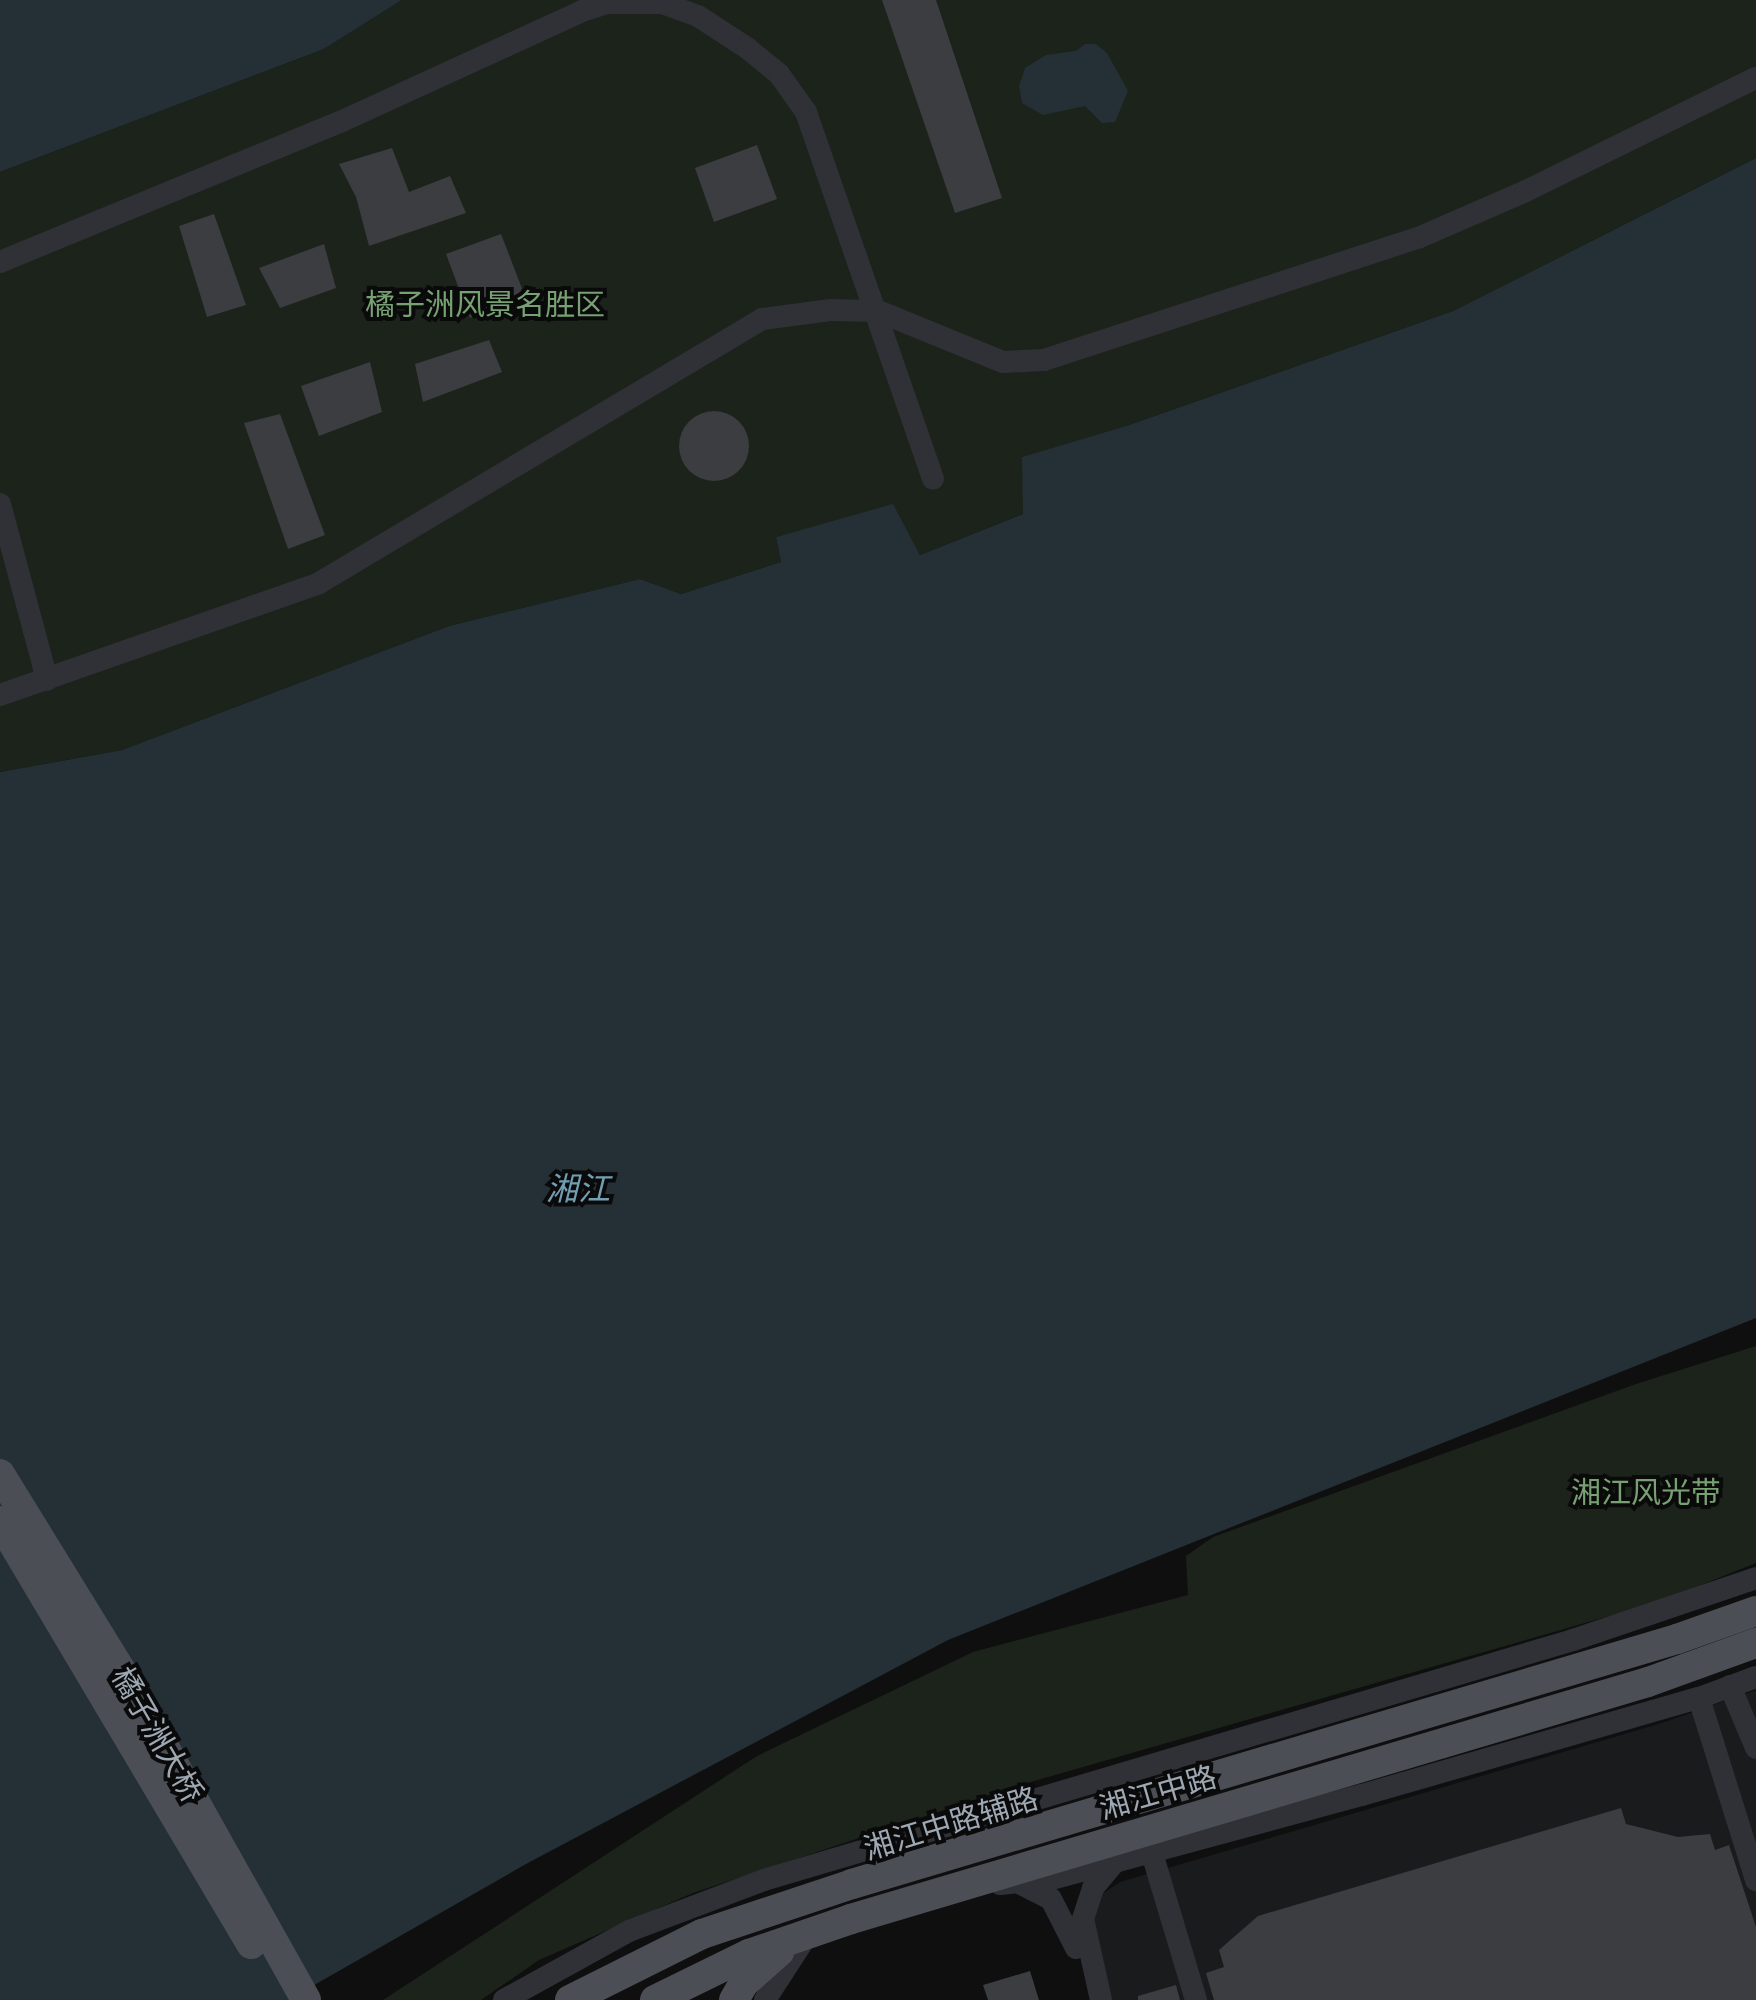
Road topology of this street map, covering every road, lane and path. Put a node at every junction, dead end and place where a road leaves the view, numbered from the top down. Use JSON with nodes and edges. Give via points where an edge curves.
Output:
{"nodes":[{"id":1,"x":1756,"y":78,"type":"edge"},
{"id":2,"x":0,"y":262,"type":"edge"},
{"id":3,"x":878,"y":311,"type":"junction"},
{"id":4,"x":933,"y":479,"type":"dead end"},
{"id":5,"x":0,"y":504,"type":"edge"},
{"id":6,"x":47,"y":680,"type":"junction"},
{"id":7,"x":0,"y":694,"type":"edge"},
{"id":8,"x":0,"y":1474,"type":"edge"},
{"id":9,"x":0,"y":1521,"type":"edge"},
{"id":10,"x":1756,"y":1578,"type":"edge"},
{"id":11,"x":1756,"y":1611,"type":"edge"},
{"id":12,"x":1756,"y":1643,"type":"edge"},
{"id":13,"x":1756,"y":1676,"type":"edge"},
{"id":14,"x":1730,"y":1686,"type":"junction"},
{"id":15,"x":1700,"y":1698,"type":"junction"},
{"id":16,"x":1756,"y":1748,"type":"edge"},
{"id":17,"x":1151,"y":1850,"type":"junction"},
{"id":18,"x":1117,"y":1860,"type":"junction"},
{"id":19,"x":1756,"y":1880,"type":"edge"},
{"id":20,"x":966,"y":1883,"type":"junction"},
{"id":21,"x":1014,"y":1884,"type":"junction"},
{"id":22,"x":810,"y":1932,"type":"junction"},
{"id":23,"x":284,"y":2000,"type":"edge"},
{"id":24,"x":306,"y":2000,"type":"edge"},
{"id":25,"x":504,"y":2000,"type":"edge"},
{"id":26,"x":570,"y":2000,"type":"edge"},
{"id":27,"x":655,"y":2000,"type":"edge"},
{"id":28,"x":734,"y":2000,"type":"edge"},
{"id":29,"x":766,"y":2000,"type":"edge"},
{"id":30,"x":1090,"y":2000,"type":"edge"},
{"id":31,"x":1100,"y":2000,"type":"edge"},
{"id":32,"x":1196,"y":2000,"type":"edge"}],
"edges":[{"from":1,"to":3,"type":"street","via":[[1418,238],[1086,349],[1003,362]]},
{"from":2,"to":3,"type":"street","via":[[340,122],[568,17],[635,1],[698,16],[779,74],[806,112]]},
{"from":3,"to":4,"type":"street"},
{"from":3,"to":6,"type":"street","via":[[762,319],[319,584]]},
{"from":5,"to":6,"type":"street"},
{"from":6,"to":7,"type":"street"},
{"from":8,"to":24,"type":"main road","name":"橘子洲大桥","via":[[122,1672]]},
{"from":9,"to":23,"type":"main road","name":"橘子洲大桥"},
{"from":10,"to":25,"type":"street","name":"湘江中路辅路","via":[[1573,1640],[764,1880],[629,1931]]},
{"from":11,"to":26,"type":"main road","name":"湘江中路","via":[[852,1884],[702,1934]]},
{"from":12,"to":20,"type":"main road","name":"湘江中路","via":[[1648,1682]]},
{"from":13,"to":14,"type":"street","name":"湘江中路"},
{"from":14,"to":15,"type":"street","name":"湘江中路"},
{"from":14,"to":16,"type":"street"},
{"from":15,"to":17,"type":"street","name":"湘江中路"},
{"from":15,"to":19,"type":"street"},
{"from":17,"to":18,"type":"street","name":"湘江中路"},
{"from":17,"to":32,"type":"street"},
{"from":18,"to":21,"type":"street","name":"湘江中路"},
{"from":18,"to":31,"type":"street","via":[[1093,1888],[1083,1918]]},
{"from":20,"to":21,"type":"street","name":"湘江中路"},
{"from":20,"to":22,"type":"main road","name":"湘江中路"},
{"from":21,"to":30,"type":"street","via":[[1040,1890],[1060,1910]]},
{"from":22,"to":27,"type":"main road","name":"湘江中路"},
{"from":22,"to":28,"type":"main road","via":[[768,1960]]},
{"from":22,"to":29,"type":"street"}]}
